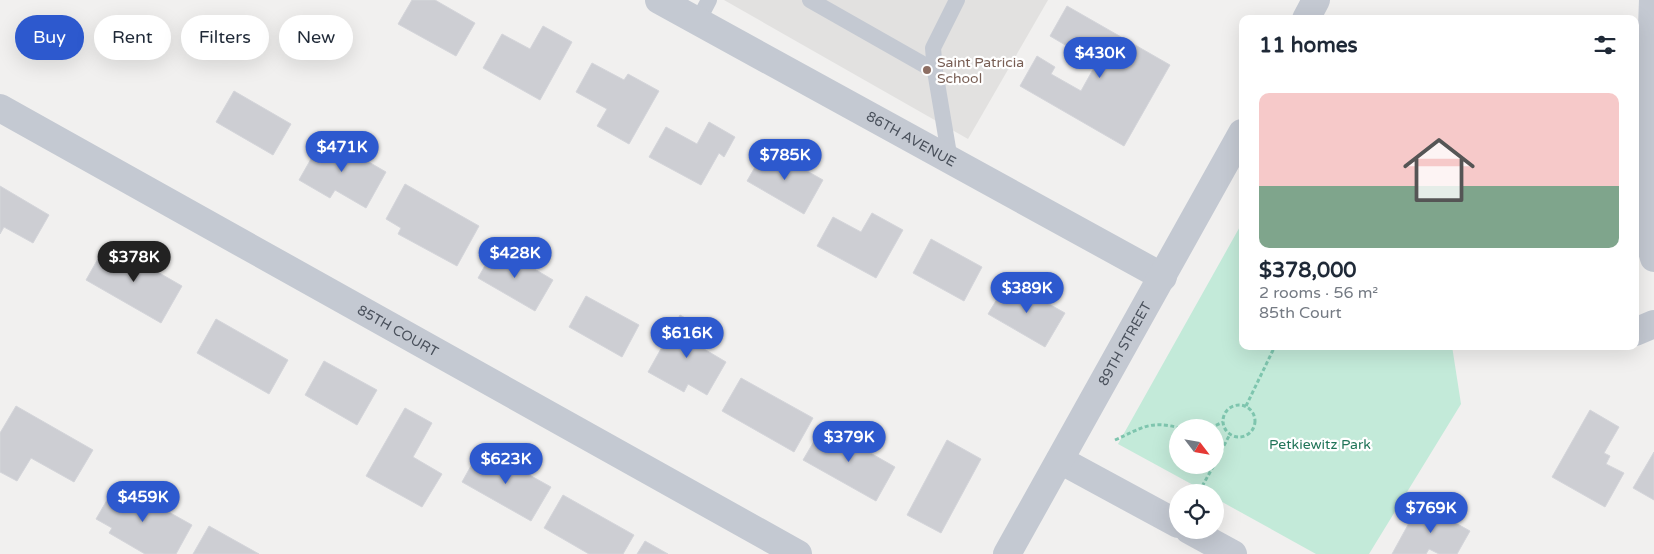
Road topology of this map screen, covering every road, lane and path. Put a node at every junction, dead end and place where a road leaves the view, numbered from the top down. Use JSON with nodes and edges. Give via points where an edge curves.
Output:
{"nodes":[{"id":1,"x":659,"y":0,"type":"edge"},
{"id":2,"x":810,"y":0,"type":"edge"},
{"id":3,"x":957,"y":0,"type":"edge"},
{"id":4,"x":1316,"y":0,"type":"edge"},
{"id":5,"x":1653,"y":0,"type":"edge"},
{"id":6,"x":703,"y":11,"type":"edge"},
{"id":7,"x":1308,"y":15,"type":"edge"},
{"id":8,"x":935,"y":71,"type":"junction"},
{"id":9,"x":0,"y":108,"type":"edge"},
{"id":10,"x":1239,"y":138,"type":"edge"},
{"id":11,"x":950,"y":160,"type":"junction"},
{"id":12,"x":1654,"y":258,"type":"edge"},
{"id":13,"x":1163,"y":277,"type":"junction"},
{"id":14,"x":1654,"y":324,"type":"edge"},
{"id":15,"x":1639,"y":330,"type":"edge"},
{"id":16,"x":1273,"y":350,"type":"edge"},
{"id":17,"x":1246,"y":406,"type":"junction"},
{"id":18,"x":1224,"y":419,"type":"edge"},
{"id":19,"x":1169,"y":425,"type":"edge"},
{"id":20,"x":1224,"y":425,"type":"edge"},
{"id":21,"x":1230,"y":434,"type":"junction"},
{"id":22,"x":1115,"y":440,"type":"dead end"},
{"id":23,"x":1224,"y":445,"type":"edge"},
{"id":24,"x":1060,"y":460,"type":"junction"},
{"id":25,"x":1169,"y":519,"type":"edge"},
{"id":26,"x":1206,"y":539,"type":"edge"},
{"id":27,"x":798,"y":554,"type":"edge"},
{"id":28,"x":1007,"y":554,"type":"edge"},
{"id":29,"x":1233,"y":554,"type":"edge"}],
"edges":[{"from":1,"to":6,"type":"street","name":"86TH AVENUE"},
{"from":2,"to":8,"type":"lane"},
{"from":3,"to":8,"type":"lane","via":[[933,48]]},
{"from":4,"to":7,"type":"street"},
{"from":5,"to":12,"type":"street","via":[[1645,227]]},
{"from":6,"to":11,"type":"street","name":"86TH AVENUE"},
{"from":8,"to":11,"type":"lane"},
{"from":9,"to":27,"type":"street","name":"85TH COURT"},
{"from":10,"to":13,"type":"street","name":"89TH STREET"},
{"from":11,"to":13,"type":"street","name":"86TH AVENUE"},
{"from":13,"to":24,"type":"street","name":"89TH STREET"},
{"from":14,"to":15,"type":"street"},
{"from":16,"to":17,"type":"path"},
{"from":17,"to":18,"type":"path","via":[[1230,408]]},
{"from":17,"to":21,"type":"path","via":[[1254,414],[1255,424],[1245,436]]},
{"from":19,"to":22,"type":"path","via":[[1149,424]]},
{"from":20,"to":21,"type":"path"},
{"from":21,"to":23,"type":"path"},
{"from":24,"to":25,"type":"street"},
{"from":24,"to":28,"type":"street","name":"89TH STREET"},
{"from":26,"to":29,"type":"street"}]}
